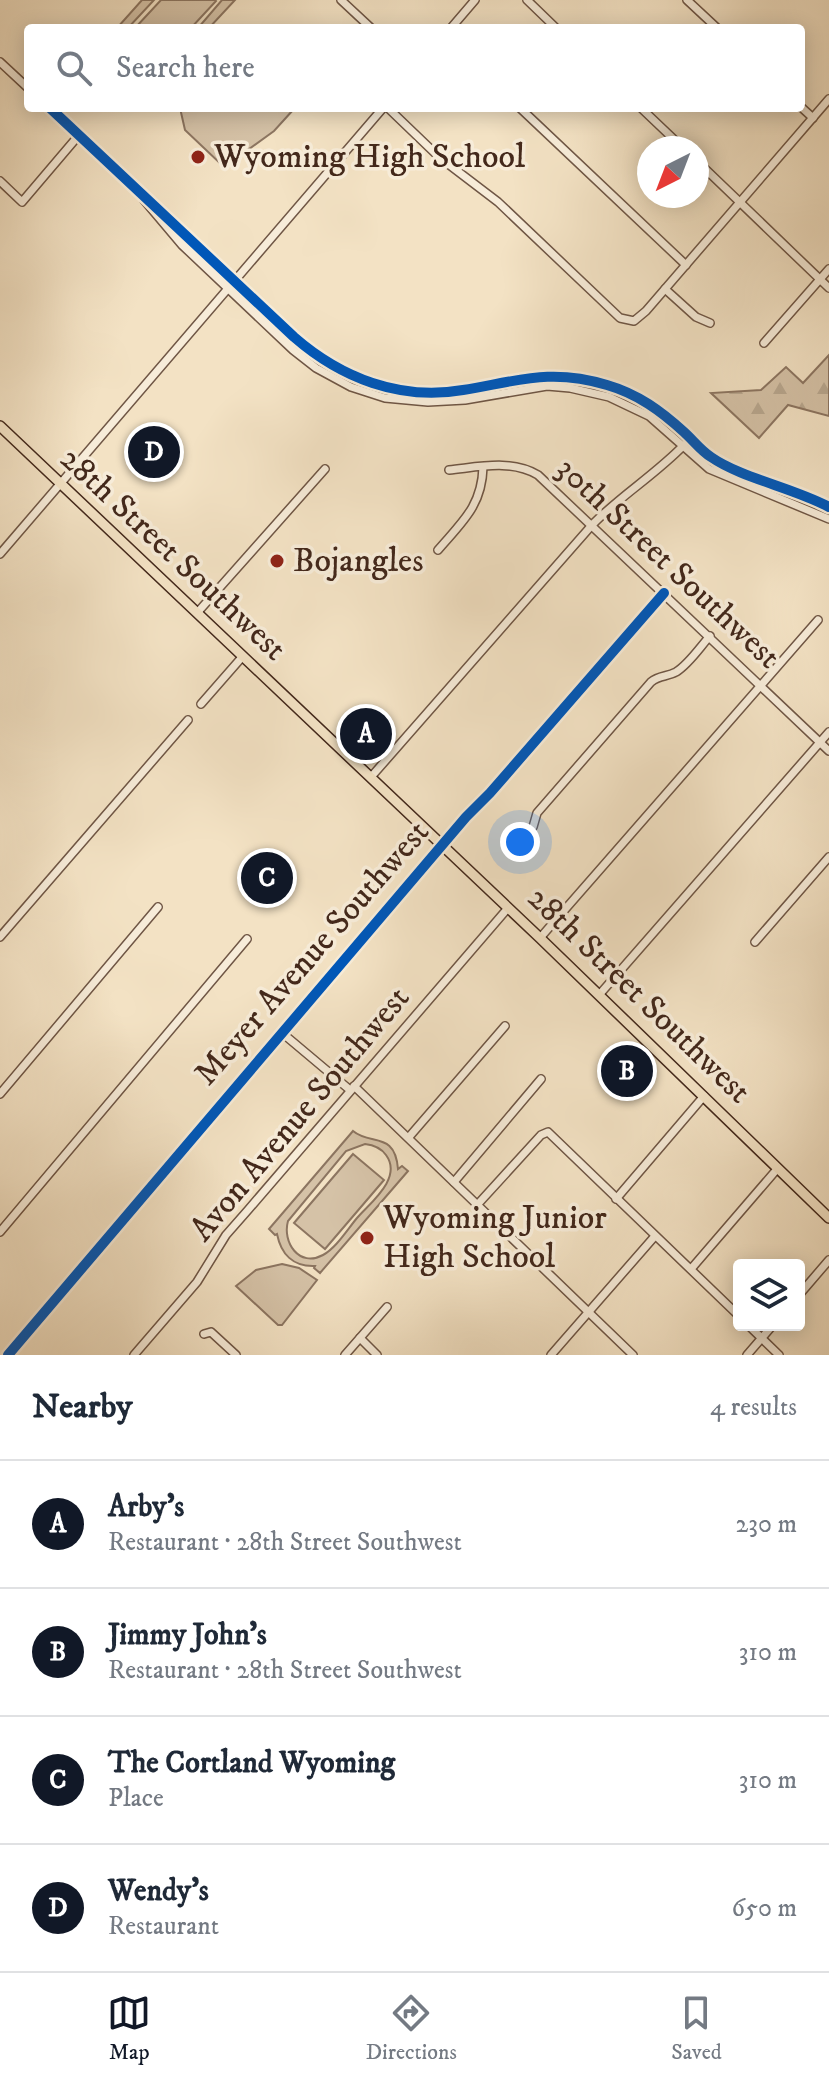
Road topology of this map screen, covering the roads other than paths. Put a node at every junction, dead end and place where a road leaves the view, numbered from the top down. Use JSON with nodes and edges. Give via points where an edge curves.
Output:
{"nodes":[{"id":1,"x":341,"y":0,"type":"edge"},
{"id":2,"x":527,"y":0,"type":"edge"},
{"id":3,"x":687,"y":0,"type":"edge"},
{"id":4,"x":471,"y":1,"type":"edge"},
{"id":5,"x":367,"y":24,"type":"edge"},
{"id":6,"x":454,"y":24,"type":"edge"},
{"id":7,"x":552,"y":24,"type":"edge"},
{"id":8,"x":713,"y":24,"type":"edge"},
{"id":9,"x":0,"y":62,"type":"edge"},
{"id":10,"x":24,"y":84,"type":"edge"},
{"id":11,"x":829,"y":99,"type":"edge"},
{"id":12,"x":805,"y":111,"type":"edge"},
{"id":13,"x":54,"y":112,"type":"edge"},
{"id":14,"x":382,"y":112,"type":"edge"},
{"id":15,"x":389,"y":112,"type":"edge"},
{"id":16,"x":524,"y":112,"type":"edge"},
{"id":17,"x":645,"y":112,"type":"edge"},
{"id":18,"x":813,"y":118,"type":"junction"},
{"id":19,"x":79,"y":135,"type":"junction"},
{"id":20,"x":670,"y":136,"type":"edge"},
{"id":21,"x":709,"y":172,"type":"edge"},
{"id":22,"x":0,"y":182,"type":"edge"},
{"id":23,"x":141,"y":195,"type":"junction"},
{"id":24,"x":740,"y":202,"type":"junction"},
{"id":25,"x":686,"y":265,"type":"junction"},
{"id":26,"x":829,"y":269,"type":"edge"},
{"id":27,"x":820,"y":279,"type":"junction"},
{"id":28,"x":235,"y":280,"type":"junction"},
{"id":29,"x":829,"y":288,"type":"edge"},
{"id":30,"x":228,"y":289,"type":"junction"},
{"id":31,"x":665,"y":289,"type":"junction"},
{"id":32,"x":710,"y":323,"type":"dead end"},
{"id":33,"x":764,"y":343,"type":"dead end"},
{"id":34,"x":582,"y":379,"type":"junction"},
{"id":35,"x":580,"y":390,"type":"junction"},
{"id":36,"x":0,"y":426,"type":"edge"},
{"id":37,"x":690,"y":438,"type":"junction"},
{"id":38,"x":683,"y":446,"type":"junction"},
{"id":39,"x":483,"y":467,"type":"junction"},
{"id":40,"x":325,"y":469,"type":"dead end"},
{"id":41,"x":449,"y":470,"type":"dead end"},
{"id":42,"x":60,"y":483,"type":"junction"},
{"id":43,"x":829,"y":507,"type":"edge"},
{"id":44,"x":829,"y":519,"type":"edge"},
{"id":45,"x":592,"y":525,"type":"junction"},
{"id":46,"x":438,"y":550,"type":"dead end"},
{"id":47,"x":0,"y":554,"type":"edge"},
{"id":48,"x":664,"y":593,"type":"junction"},
{"id":49,"x":197,"y":613,"type":"junction"},
{"id":50,"x":818,"y":620,"type":"dead end"},
{"id":51,"x":710,"y":636,"type":"junction"},
{"id":52,"x":243,"y":656,"type":"junction"},
{"id":53,"x":761,"y":684,"type":"junction"},
{"id":54,"x":201,"y":704,"type":"dead end"},
{"id":55,"x":188,"y":720,"type":"dead end"},
{"id":56,"x":829,"y":732,"type":"edge"},
{"id":57,"x":820,"y":742,"type":"junction"},
{"id":58,"x":829,"y":751,"type":"edge"},
{"id":59,"x":371,"y":777,"type":"junction"},
{"id":60,"x":533,"y":827,"type":"dead end"},
{"id":61,"x":442,"y":845,"type":"junction"},
{"id":62,"x":829,"y":857,"type":"edge"},
{"id":63,"x":158,"y":907,"type":"dead end"},
{"id":64,"x":508,"y":908,"type":"junction"},
{"id":65,"x":0,"y":937,"type":"edge"},
{"id":66,"x":540,"y":938,"type":"junction"},
{"id":67,"x":247,"y":939,"type":"dead end"},
{"id":68,"x":755,"y":942,"type":"dead end"},
{"id":69,"x":599,"y":995,"type":"junction"},
{"id":70,"x":505,"y":1026,"type":"dead end"},
{"id":71,"x":281,"y":1032,"type":"junction"},
{"id":72,"x":541,"y":1079,"type":"dead end"},
{"id":73,"x":352,"y":1088,"type":"junction"},
{"id":74,"x":0,"y":1094,"type":"edge"},
{"id":75,"x":704,"y":1096,"type":"junction"},
{"id":76,"x":409,"y":1137,"type":"junction"},
{"id":77,"x":778,"y":1168,"type":"junction"},
{"id":78,"x":454,"y":1182,"type":"junction"},
{"id":79,"x":616,"y":1199,"type":"junction"},
{"id":80,"x":478,"y":1204,"type":"junction"},
{"id":81,"x":829,"y":1218,"type":"edge"},
{"id":82,"x":0,"y":1232,"type":"edge"},
{"id":83,"x":655,"y":1236,"type":"junction"},
{"id":84,"x":829,"y":1260,"type":"edge"},
{"id":85,"x":691,"y":1269,"type":"junction"},
{"id":86,"x":805,"y":1288,"type":"edge"},
{"id":87,"x":387,"y":1307,"type":"dead end"},
{"id":88,"x":733,"y":1310,"type":"edge"},
{"id":89,"x":588,"y":1312,"type":"junction"},
{"id":90,"x":754,"y":1331,"type":"edge"},
{"id":91,"x":768,"y":1331,"type":"edge"},
{"id":92,"x":208,"y":1333,"type":"dead end"},
{"id":93,"x":360,"y":1338,"type":"junction"},
{"id":94,"x":762,"y":1338,"type":"junction"},
{"id":95,"x":8,"y":1355,"type":"edge"},
{"id":96,"x":134,"y":1355,"type":"edge"},
{"id":97,"x":236,"y":1355,"type":"edge"},
{"id":98,"x":345,"y":1355,"type":"edge"},
{"id":99,"x":377,"y":1355,"type":"edge"},
{"id":100,"x":551,"y":1355,"type":"edge"},
{"id":101,"x":633,"y":1355,"type":"edge"},
{"id":102,"x":747,"y":1355,"type":"edge"},
{"id":103,"x":779,"y":1355,"type":"edge"}],
"edges":[{"from":1,"to":5,"type":"street"},
{"from":2,"to":7,"type":"street"},
{"from":3,"to":8,"type":"street"},
{"from":4,"to":6,"type":"street"},
{"from":9,"to":10,"type":"street"},
{"from":11,"to":18,"type":"street"},
{"from":12,"to":18,"type":"street"},
{"from":13,"to":19,"type":"street"},
{"from":14,"to":28,"type":"street"},
{"from":15,"to":31,"type":"street","via":[[498,202],[620,318],[640,318]]},
{"from":16,"to":25,"type":"street"},
{"from":17,"to":20,"type":"street"},
{"from":18,"to":24,"type":"street"},
{"from":19,"to":22,"type":"street","via":[[22,202]]},
{"from":19,"to":23,"type":"street"},
{"from":21,"to":24,"type":"street"},
{"from":23,"to":28,"type":"street"},
{"from":23,"to":30,"type":"street","via":[[176,239]]},
{"from":24,"to":25,"type":"street"},
{"from":24,"to":27,"type":"street"},
{"from":25,"to":31,"type":"street"},
{"from":26,"to":27,"type":"street"},
{"from":27,"to":29,"type":"street"},
{"from":27,"to":33,"type":"street"},
{"from":28,"to":30,"type":"street"},
{"from":28,"to":34,"type":"street","via":[[318,357],[382,387],[439,392],[541,375]]},
{"from":30,"to":35,"type":"street","via":[[316,368],[367,393],[428,402],[547,386]]},
{"from":30,"to":42,"type":"street"},
{"from":31,"to":32,"type":"street"},
{"from":34,"to":35,"type":"street"},
{"from":34,"to":37,"type":"street","via":[[644,400]]},
{"from":35,"to":38,"type":"street","via":[[638,410]]},
{"from":36,"to":42,"type":"main road","name":"28th Street Southwest"},
{"from":37,"to":38,"type":"street"},
{"from":37,"to":43,"type":"street","via":[[725,465]]},
{"from":38,"to":44,"type":"street","via":[[709,469]]},
{"from":38,"to":45,"type":"street"},
{"from":39,"to":41,"type":"street","name":"30th Street Southwest"},
{"from":39,"to":45,"type":"street","name":"30th Street Southwest","via":[[509,465],[530,471]]},
{"from":39,"to":46,"type":"street","via":[[477,501]]},
{"from":40,"to":49,"type":"street"},
{"from":42,"to":47,"type":"street"},
{"from":42,"to":49,"type":"main road","name":"28th Street Southwest"},
{"from":45,"to":48,"type":"street","name":"30th Street Southwest"},
{"from":45,"to":59,"type":"street"},
{"from":48,"to":51,"type":"street","name":"30th Street Southwest"},
{"from":48,"to":61,"type":"street","name":"Meyer Avenue Southwest"},
{"from":49,"to":52,"type":"main road","name":"28th Street Southwest"},
{"from":50,"to":53,"type":"street"},
{"from":51,"to":53,"type":"street","name":"30th Street Southwest"},
{"from":51,"to":60,"type":"street","via":[[677,672],[651,682],[537,813]]},
{"from":52,"to":54,"type":"street"},
{"from":52,"to":59,"type":"main road","name":"28th Street Southwest"},
{"from":53,"to":57,"type":"street","name":"30th Street Southwest"},
{"from":53,"to":66,"type":"street"},
{"from":55,"to":65,"type":"street"},
{"from":56,"to":57,"type":"street"},
{"from":57,"to":58,"type":"street","name":"30th Street Southwest"},
{"from":57,"to":69,"type":"street"},
{"from":59,"to":61,"type":"main road","name":"28th Street Southwest"},
{"from":61,"to":64,"type":"main road","name":"28th Street Southwest"},
{"from":61,"to":71,"type":"street","name":"Meyer Avenue Southwest"},
{"from":62,"to":68,"type":"street"},
{"from":63,"to":74,"type":"street"},
{"from":64,"to":66,"type":"main road","name":"28th Street Southwest"},
{"from":64,"to":73,"type":"street","name":"Avon Avenue Southwest"},
{"from":66,"to":69,"type":"main road","name":"28th Street Southwest"},
{"from":67,"to":82,"type":"street"},
{"from":69,"to":75,"type":"main road","name":"28th Street Southwest"},
{"from":70,"to":76,"type":"street"},
{"from":71,"to":73,"type":"street"},
{"from":71,"to":95,"type":"street","name":"Meyer Avenue Southwest"},
{"from":72,"to":78,"type":"street"},
{"from":73,"to":76,"type":"street"},
{"from":73,"to":96,"type":"street","name":"Avon Avenue Southwest","via":[[226,1235],[197,1282]]},
{"from":75,"to":77,"type":"main road","name":"28th Street Southwest"},
{"from":75,"to":79,"type":"street"},
{"from":76,"to":78,"type":"street"},
{"from":77,"to":81,"type":"main road","name":"28th Street Southwest"},
{"from":77,"to":85,"type":"street"},
{"from":78,"to":80,"type":"street"},
{"from":79,"to":80,"type":"street","via":[[548,1132]]},
{"from":79,"to":83,"type":"street"},
{"from":80,"to":89,"type":"street"},
{"from":83,"to":85,"type":"street"},
{"from":83,"to":89,"type":"street"},
{"from":84,"to":86,"type":"street"},
{"from":85,"to":88,"type":"street"},
{"from":87,"to":93,"type":"street"},
{"from":89,"to":100,"type":"street"},
{"from":89,"to":101,"type":"street"},
{"from":90,"to":94,"type":"street"},
{"from":91,"to":94,"type":"street"},
{"from":92,"to":97,"type":"street"},
{"from":93,"to":98,"type":"street"},
{"from":93,"to":99,"type":"street"},
{"from":94,"to":102,"type":"street"},
{"from":94,"to":103,"type":"street"}]}
